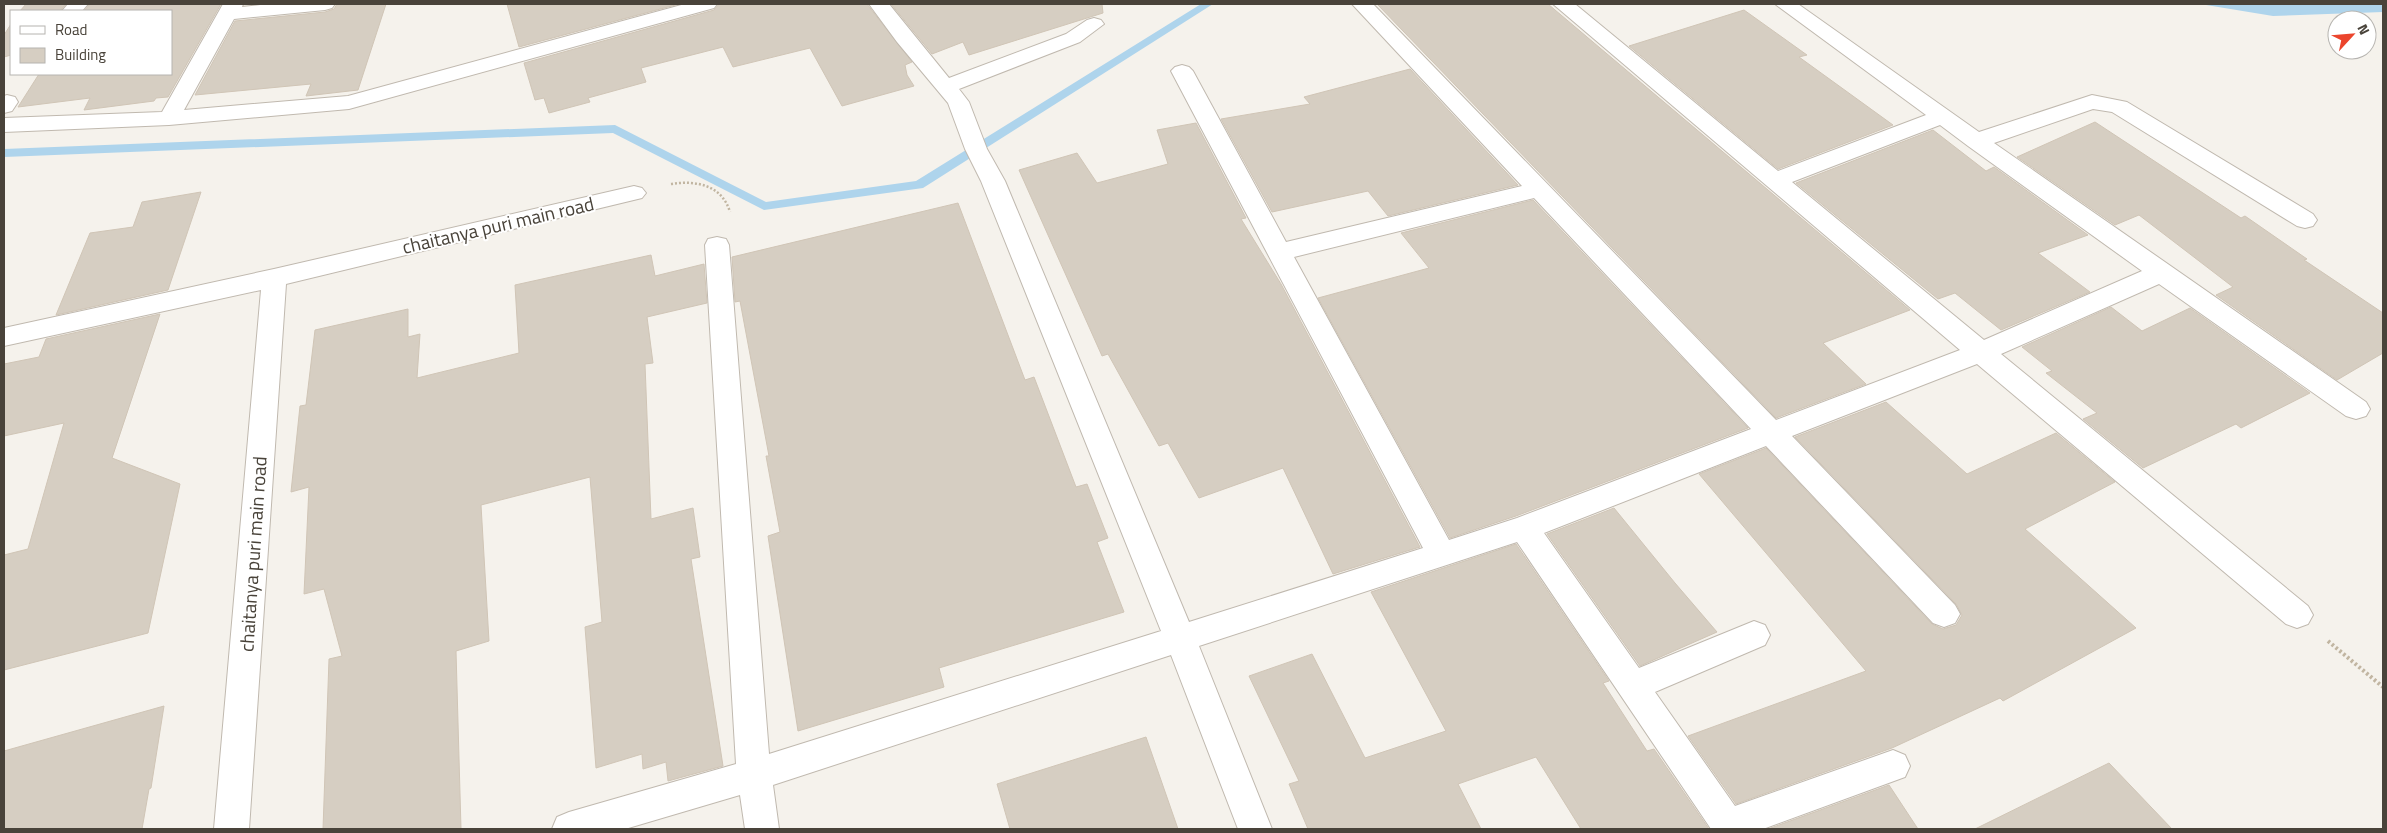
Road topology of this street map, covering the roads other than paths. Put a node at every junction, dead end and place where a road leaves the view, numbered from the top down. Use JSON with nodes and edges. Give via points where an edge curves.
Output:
{"nodes":[{"id":1,"x":325,"y":4,"type":"edge"},
{"id":2,"x":707,"y":4,"type":"edge"},
{"id":3,"x":879,"y":4,"type":"edge"},
{"id":4,"x":1362,"y":4,"type":"edge"},
{"id":5,"x":1563,"y":4,"type":"edge"},
{"id":6,"x":1785,"y":4,"type":"edge"},
{"id":7,"x":231,"y":9,"type":"edge"},
{"id":8,"x":1094,"y":24,"type":"dead end"},
{"id":9,"x":1182,"y":71,"type":"dead end"},
{"id":10,"x":952,"y":94,"type":"junction"},
{"id":11,"x":1942,"y":117,"type":"junction"},
{"id":12,"x":169,"y":118,"type":"junction"},
{"id":13,"x":4,"y":125,"type":"edge"},
{"id":14,"x":1976,"y":141,"type":"junction"},
{"id":15,"x":1775,"y":180,"type":"junction"},
{"id":16,"x":1538,"y":190,"type":"junction"},
{"id":17,"x":634,"y":193,"type":"road end"},
{"id":18,"x":2305,"y":220,"type":"dead end"},
{"id":19,"x":717,"y":245,"type":"road end"},
{"id":20,"x":1280,"y":252,"type":"junction"},
{"id":21,"x":2161,"y":274,"type":"junction"},
{"id":22,"x":274,"y":278,"type":"junction"},
{"id":23,"x":4,"y":337,"type":"edge"},
{"id":24,"x":1981,"y":352,"type":"junction"},
{"id":25,"x":2356,"y":409,"type":"dead end"},
{"id":26,"x":1770,"y":433,"type":"junction"},
{"id":27,"x":1524,"y":528,"type":"junction"},
{"id":28,"x":1442,"y":555,"type":"junction"},
{"id":29,"x":1944,"y":614,"type":"dead end"},
{"id":30,"x":2297,"y":615,"type":"road end"},
{"id":31,"x":1754,"y":635,"type":"dead end"},
{"id":32,"x":1180,"y":638,"type":"junction"},
{"id":33,"x":1633,"y":686,"type":"junction"},
{"id":34,"x":1893,"y":766,"type":"dead end"},
{"id":35,"x":754,"y":775,"type":"junction"},
{"id":36,"x":1730,"y":827,"type":"edge"},
{"id":37,"x":232,"y":829,"type":"edge"},
{"id":38,"x":569,"y":829,"type":"edge"},
{"id":39,"x":762,"y":829,"type":"edge"},
{"id":40,"x":1256,"y":829,"type":"edge"}],
"edges":[{"from":1,"to":7,"type":"street"},
{"from":2,"to":12,"type":"street","via":[[348,102]]},
{"from":3,"to":10,"type":"street"},
{"from":4,"to":16,"type":"street"},
{"from":5,"to":15,"type":"street"},
{"from":6,"to":11,"type":"street"},
{"from":7,"to":12,"type":"street"},
{"from":8,"to":10,"type":"street","via":[[1064,42]]},
{"from":9,"to":20,"type":"street"},
{"from":10,"to":32,"type":"street","via":[[993,181]]},
{"from":11,"to":14,"type":"street"},
{"from":11,"to":15,"type":"street"},
{"from":12,"to":13,"type":"street"},
{"from":14,"to":18,"type":"street","via":[[2092,102],[2108,103],[2120,107]]},
{"from":14,"to":21,"type":"street"},
{"from":15,"to":24,"type":"street"},
{"from":16,"to":20,"type":"street"},
{"from":16,"to":26,"type":"street"},
{"from":17,"to":22,"type":"street","name":"chaitanya puri main road"},
{"from":19,"to":35,"type":"street"},
{"from":20,"to":28,"type":"street"},
{"from":21,"to":24,"type":"street"},
{"from":21,"to":25,"type":"street"},
{"from":22,"to":23,"type":"street","name":"chaitanya puri main road"},
{"from":22,"to":37,"type":"street","name":"chaitanya puri main road"},
{"from":24,"to":26,"type":"street"},
{"from":24,"to":30,"type":"street"},
{"from":26,"to":27,"type":"street"},
{"from":26,"to":29,"type":"street"},
{"from":27,"to":28,"type":"street"},
{"from":27,"to":33,"type":"street"},
{"from":28,"to":32,"type":"street"},
{"from":31,"to":33,"type":"street"},
{"from":32,"to":35,"type":"street"},
{"from":32,"to":40,"type":"street"},
{"from":33,"to":36,"type":"street"},
{"from":34,"to":36,"type":"street"},
{"from":35,"to":38,"type":"street"},
{"from":35,"to":39,"type":"street"}]}
